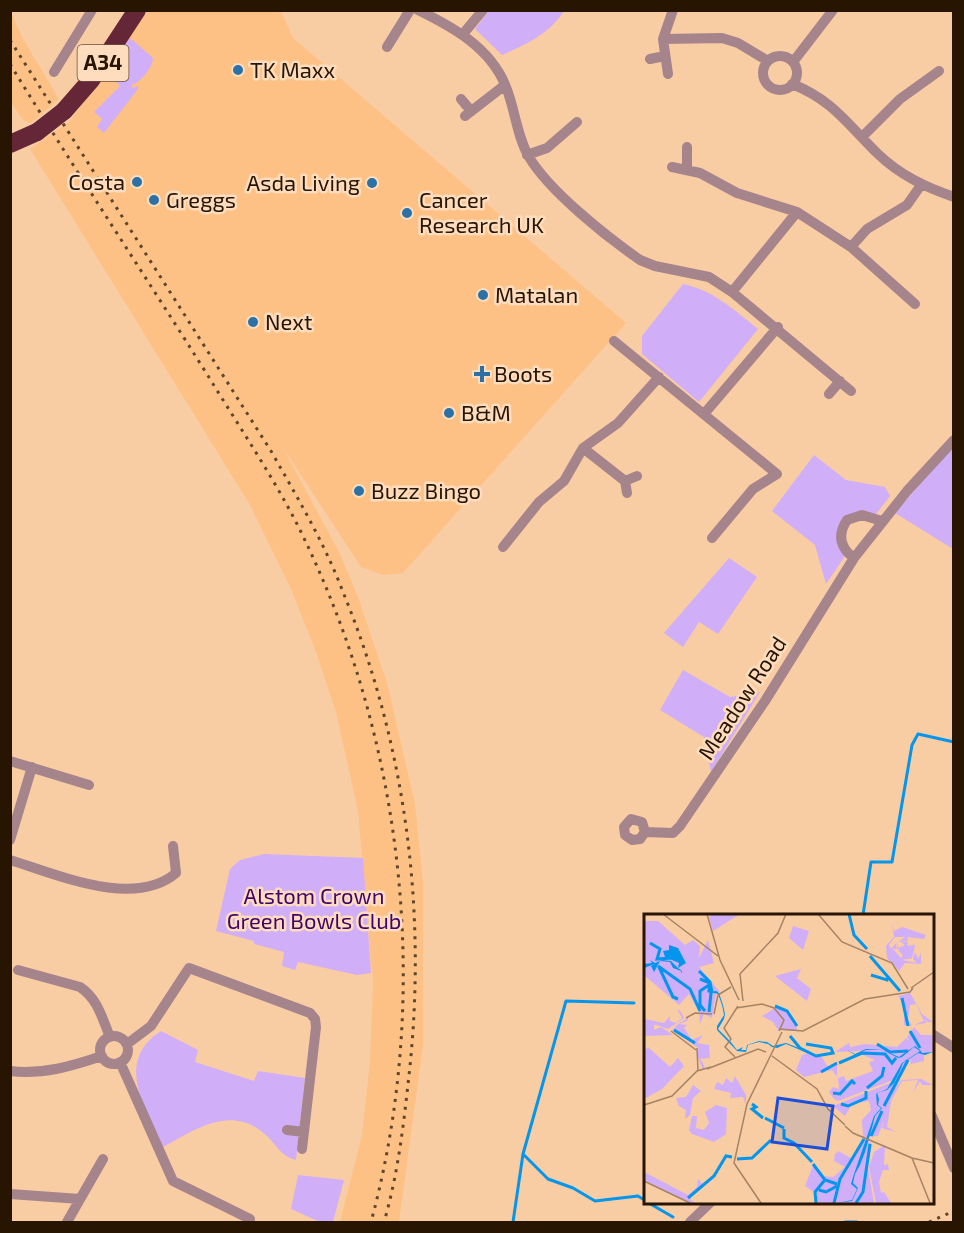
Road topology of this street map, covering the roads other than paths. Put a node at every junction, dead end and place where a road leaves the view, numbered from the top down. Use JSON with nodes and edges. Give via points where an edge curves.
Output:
{"nodes":[{"id":1,"x":92,"y":10,"type":"edge"},
{"id":2,"x":137,"y":10,"type":"edge"},
{"id":3,"x":411,"y":10,"type":"edge"},
{"id":4,"x":418,"y":10,"type":"edge"},
{"id":5,"x":483,"y":10,"type":"edge"},
{"id":6,"x":673,"y":10,"type":"edge"},
{"id":7,"x":833,"y":10,"type":"edge"},
{"id":8,"x":463,"y":34,"type":"junction"},
{"id":9,"x":663,"y":39,"type":"junction"},
{"id":10,"x":387,"y":47,"type":"dead end"},
{"id":11,"x":664,"y":56,"type":"junction"},
{"id":12,"x":650,"y":59,"type":"dead end"},
{"id":13,"x":768,"y":61,"type":"junction"},
{"id":14,"x":793,"y":62,"type":"junction"},
{"id":15,"x":939,"y":71,"type":"dead end"},
{"id":16,"x":54,"y":72,"type":"dead end"},
{"id":17,"x":668,"y":74,"type":"dead end"},
{"id":18,"x":792,"y":84,"type":"junction"},
{"id":19,"x":505,"y":85,"type":"junction"},
{"id":20,"x":460,"y":99,"type":"dead end"},
{"id":21,"x":577,"y":122,"type":"dead end"},
{"id":22,"x":863,"y":136,"type":"junction"},
{"id":23,"x":10,"y":144,"type":"edge"},
{"id":24,"x":687,"y":147,"type":"dead end"},
{"id":25,"x":527,"y":155,"type":"junction"},
{"id":26,"x":672,"y":167,"type":"dead end"},
{"id":27,"x":687,"y":168,"type":"junction"},
{"id":28,"x":921,"y":185,"type":"junction"},
{"id":29,"x":954,"y":197,"type":"edge"},
{"id":30,"x":797,"y":212,"type":"junction"},
{"id":31,"x":851,"y":247,"type":"junction"},
{"id":32,"x":732,"y":292,"type":"junction"},
{"id":33,"x":915,"y":304,"type":"dead end"},
{"id":34,"x":778,"y":327,"type":"junction"},
{"id":35,"x":614,"y":341,"type":"dead end"},
{"id":36,"x":659,"y":377,"type":"junction"},
{"id":37,"x":840,"y":381,"type":"junction"},
{"id":38,"x":851,"y":391,"type":"dead end"},
{"id":39,"x":829,"y":394,"type":"dead end"},
{"id":40,"x":704,"y":414,"type":"junction"},
{"id":41,"x":954,"y":440,"type":"edge"},
{"id":42,"x":583,"y":448,"type":"junction"},
{"id":43,"x":637,"y":476,"type":"dead end"},
{"id":44,"x":625,"y":481,"type":"junction"},
{"id":45,"x":627,"y":493,"type":"dead end"},
{"id":46,"x":882,"y":521,"type":"junction"},
{"id":47,"x":712,"y":538,"type":"dead end"},
{"id":48,"x":503,"y":547,"type":"dead end"},
{"id":49,"x":854,"y":558,"type":"junction"},
{"id":50,"x":10,"y":760,"type":"edge"},
{"id":51,"x":32,"y":767,"type":"junction"},
{"id":52,"x":89,"y":785,"type":"dead end"},
{"id":53,"x":645,"y":832,"type":"dead end"},
{"id":54,"x":10,"y":840,"type":"edge"},
{"id":55,"x":173,"y":846,"type":"dead end"},
{"id":56,"x":10,"y":860,"type":"edge"},
{"id":57,"x":18,"y":970,"type":"dead end"},
{"id":58,"x":934,"y":1035,"type":"edge"},
{"id":59,"x":110,"y":1037,"type":"junction"},
{"id":60,"x":127,"y":1044,"type":"junction"},
{"id":61,"x":954,"y":1048,"type":"edge"},
{"id":62,"x":102,"y":1056,"type":"junction"},
{"id":63,"x":120,"y":1062,"type":"junction"},
{"id":64,"x":10,"y":1071,"type":"edge"},
{"id":65,"x":934,"y":1118,"type":"edge"},
{"id":66,"x":287,"y":1130,"type":"dead end"},
{"id":67,"x":304,"y":1132,"type":"junction"},
{"id":68,"x":302,"y":1149,"type":"dead end"},
{"id":69,"x":103,"y":1159,"type":"dead end"},
{"id":70,"x":954,"y":1168,"type":"edge"},
{"id":71,"x":10,"y":1194,"type":"edge"},
{"id":72,"x":80,"y":1198,"type":"junction"},
{"id":73,"x":710,"y":1203,"type":"edge"},
{"id":74,"x":250,"y":1219,"type":"dead end"},
{"id":75,"x":67,"y":1222,"type":"edge"},
{"id":76,"x":690,"y":1222,"type":"edge"}],
"edges":[{"from":1,"to":16,"type":"street"},
{"from":2,"to":23,"type":"highway","number":"A34","bridge":true,"via":[[91,80],[64,111],[37,132]]},
{"from":3,"to":10,"type":"street"},
{"from":4,"to":8,"type":"street"},
{"from":5,"to":8,"type":"street"},
{"from":6,"to":9,"type":"street"},
{"from":7,"to":14,"type":"street"},
{"from":8,"to":19,"type":"street"},
{"from":9,"to":11,"type":"street"},
{"from":9,"to":13,"type":"street","via":[[722,39],[738,43]]},
{"from":11,"to":12,"type":"street"},
{"from":11,"to":17,"type":"street"},
{"from":13,"to":14,"type":"street","via":[[778,56]]},
{"from":13,"to":18,"type":"street","via":[[763,70],[768,85],[780,90]]},
{"from":14,"to":18,"type":"street","via":[[797,71]]},
{"from":15,"to":22,"type":"street","via":[[900,99]]},
{"from":18,"to":22,"type":"street","via":[[824,98]]},
{"from":19,"to":20,"type":"street","via":[[468,113]]},
{"from":19,"to":25,"type":"street"},
{"from":21,"to":25,"type":"street","via":[[546,148]]},
{"from":22,"to":28,"type":"street","via":[[878,154]]},
{"from":24,"to":27,"type":"street"},
{"from":25,"to":32,"type":"street","via":[[544,179],[632,254],[655,266],[708,277]]},
{"from":26,"to":27,"type":"street"},
{"from":27,"to":30,"type":"street","via":[[737,193]]},
{"from":28,"to":29,"type":"street"},
{"from":28,"to":31,"type":"street","via":[[907,205],[867,229]]},
{"from":30,"to":31,"type":"street"},
{"from":30,"to":32,"type":"street"},
{"from":31,"to":33,"type":"street"},
{"from":32,"to":34,"type":"street"},
{"from":34,"to":37,"type":"street"},
{"from":34,"to":40,"type":"street"},
{"from":35,"to":36,"type":"street"},
{"from":36,"to":40,"type":"street"},
{"from":36,"to":42,"type":"street","via":[[618,423]]},
{"from":37,"to":38,"type":"street"},
{"from":37,"to":39,"type":"street"},
{"from":40,"to":47,"type":"street","via":[[777,474],[753,489]]},
{"from":41,"to":46,"type":"street","name":"Meadow Road"},
{"from":42,"to":44,"type":"street"},
{"from":42,"to":48,"type":"street","via":[[564,481],[539,502]]},
{"from":43,"to":44,"type":"street"},
{"from":44,"to":45,"type":"street"},
{"from":46,"to":49,"type":"street","name":"Meadow Road"},
{"from":46,"to":49,"type":"street","via":[[862,515],[847,520],[841,540]]},
{"from":49,"to":53,"type":"street","name":"Meadow Road","via":[[680,826],[673,833]]},
{"from":50,"to":51,"type":"street"},
{"from":51,"to":52,"type":"street"},
{"from":51,"to":54,"type":"street"},
{"from":55,"to":56,"type":"street","via":[[176,873],[165,882],[129,888],[98,886]]},
{"from":57,"to":59,"type":"street","via":[[87,992],[94,998]]},
{"from":58,"to":61,"type":"street"},
{"from":59,"to":60,"type":"street","via":[[121,1038]]},
{"from":59,"to":62,"type":"street","via":[[102,1043]]},
{"from":60,"to":63,"type":"street","via":[[127,1056]]},
{"from":60,"to":67,"type":"street","via":[[151,1026],[189,968],[310,1013],[316,1028]]},
{"from":62,"to":63,"type":"street","via":[[108,1062]]},
{"from":62,"to":64,"type":"street","via":[[62,1069]]},
{"from":63,"to":74,"type":"street","via":[[173,1181]]},
{"from":65,"to":70,"type":"street"},
{"from":66,"to":67,"type":"street"},
{"from":67,"to":68,"type":"street"},
{"from":69,"to":72,"type":"street"},
{"from":71,"to":72,"type":"street"},
{"from":72,"to":75,"type":"street"},
{"from":73,"to":76,"type":"street"}]}
